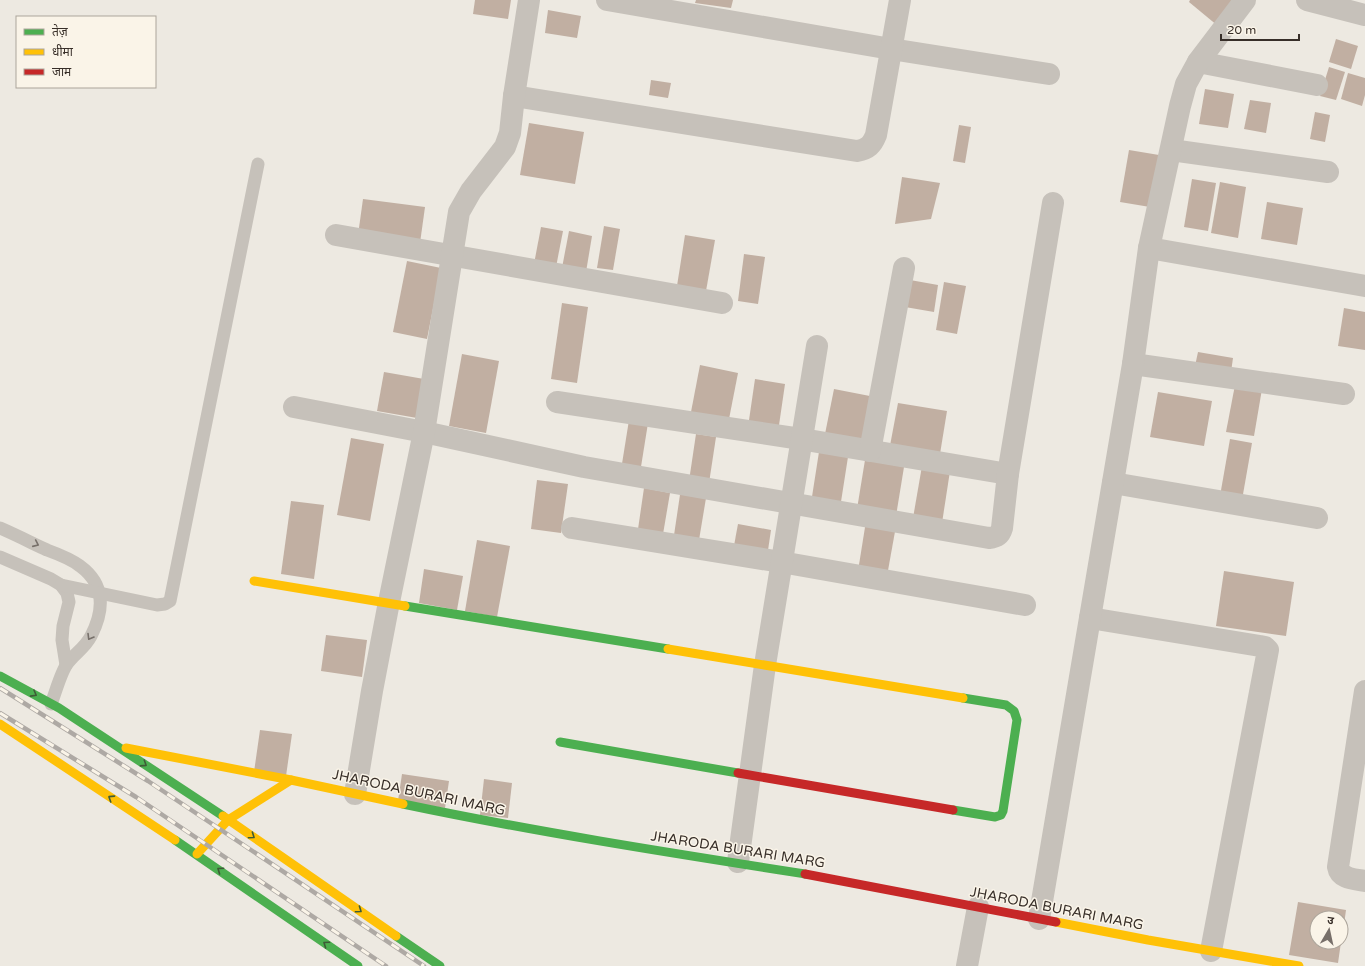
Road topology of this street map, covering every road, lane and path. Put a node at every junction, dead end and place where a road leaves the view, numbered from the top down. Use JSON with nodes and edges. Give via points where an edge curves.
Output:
{"nodes":[{"id":1,"x":529,"y":0,"type":"edge"},
{"id":2,"x":607,"y":0,"type":"edge"},
{"id":3,"x":900,"y":0,"type":"edge"},
{"id":4,"x":1245,"y":0,"type":"edge"},
{"id":5,"x":1307,"y":0,"type":"edge"},
{"id":6,"x":1365,"y":15,"type":"edge"},
{"id":7,"x":891,"y":50,"type":"junction"},
{"id":8,"x":1198,"y":62,"type":"junction"},
{"id":9,"x":1049,"y":74,"type":"dead end"},
{"id":10,"x":1317,"y":85,"type":"dead end"},
{"id":11,"x":514,"y":96,"type":"junction"},
{"id":12,"x":1171,"y":150,"type":"junction"},
{"id":13,"x":258,"y":164,"type":"dead end"},
{"id":14,"x":1328,"y":172,"type":"dead end"},
{"id":15,"x":1053,"y":203,"type":"dead end"},
{"id":16,"x":336,"y":235,"type":"dead end"},
{"id":17,"x":1149,"y":248,"type":"junction"},
{"id":18,"x":452,"y":255,"type":"junction"},
{"id":19,"x":904,"y":268,"type":"dead end"},
{"id":20,"x":1365,"y":286,"type":"edge"},
{"id":21,"x":722,"y":303,"type":"dead end"},
{"id":22,"x":817,"y":346,"type":"dead end"},
{"id":23,"x":1132,"y":364,"type":"junction"},
{"id":24,"x":1344,"y":394,"type":"dead end"},
{"id":25,"x":557,"y":402,"type":"dead end"},
{"id":26,"x":294,"y":407,"type":"dead end"},
{"id":27,"x":424,"y":432,"type":"junction"},
{"id":28,"x":801,"y":439,"type":"junction"},
{"id":29,"x":870,"y":451,"type":"junction"},
{"id":30,"x":1008,"y":474,"type":"junction"},
{"id":31,"x":1112,"y":483,"type":"junction"},
{"id":32,"x":791,"y":502,"type":"junction"},
{"id":33,"x":1317,"y":518,"type":"dead end"},
{"id":34,"x":0,"y":528,"type":"edge"},
{"id":35,"x":572,"y":528,"type":"dead end"},
{"id":36,"x":0,"y":557,"type":"edge"},
{"id":37,"x":781,"y":562,"type":"junction"},
{"id":38,"x":254,"y":581,"type":"dead end"},
{"id":39,"x":61,"y":585,"type":"junction"},
{"id":40,"x":99,"y":592,"type":"junction"},
{"id":41,"x":389,"y":602,"type":"junction"},
{"id":42,"x":1025,"y":605,"type":"dead end"},
{"id":43,"x":1090,"y":618,"type":"junction"},
{"id":44,"x":66,"y":665,"type":"junction"},
{"id":45,"x":765,"y":665,"type":"junction"},
{"id":46,"x":0,"y":676,"type":"edge"},
{"id":47,"x":1365,"y":691,"type":"edge"},
{"id":48,"x":51,"y":704,"type":"junction"},
{"id":49,"x":0,"y":724,"type":"edge"},
{"id":50,"x":560,"y":742,"type":"dead end"},
{"id":51,"x":116,"y":746,"type":"junction"},
{"id":52,"x":750,"y":774,"type":"junction"},
{"id":53,"x":291,"y":780,"type":"junction"},
{"id":54,"x":355,"y":794,"type":"junction"},
{"id":55,"x":228,"y":820,"type":"junction"},
{"id":56,"x":196,"y":854,"type":"junction"},
{"id":57,"x":738,"y":862,"type":"junction"},
{"id":58,"x":1365,"y":881,"type":"edge"},
{"id":59,"x":978,"y":907,"type":"junction"},
{"id":60,"x":1039,"y":919,"type":"junction"},
{"id":61,"x":1211,"y":951,"type":"junction"},
{"id":62,"x":358,"y":966,"type":"edge"},
{"id":63,"x":440,"y":966,"type":"edge"},
{"id":64,"x":968,"y":966,"type":"edge"},
{"id":65,"x":1299,"y":966,"type":"edge"}],
"edges":[{"from":1,"to":11,"type":"street"},
{"from":2,"to":7,"type":"street"},
{"from":3,"to":7,"type":"street"},
{"from":4,"to":8,"type":"street"},
{"from":5,"to":6,"type":"street"},
{"from":7,"to":9,"type":"street"},
{"from":7,"to":11,"type":"street","via":[[876,135],[872,144],[857,151]]},
{"from":8,"to":10,"type":"street"},
{"from":8,"to":12,"type":"street","via":[[1186,84]]},
{"from":11,"to":18,"type":"street","via":[[510,133],[505,147],[471,191],[459,212]]},
{"from":12,"to":14,"type":"street"},
{"from":12,"to":17,"type":"street"},
{"from":13,"to":40,"type":"lane","via":[[170,601],[157,605]]},
{"from":15,"to":30,"type":"street"},
{"from":16,"to":18,"type":"street"},
{"from":17,"to":20,"type":"street"},
{"from":17,"to":23,"type":"street"},
{"from":18,"to":21,"type":"street"},
{"from":18,"to":27,"type":"street"},
{"from":19,"to":29,"type":"street"},
{"from":22,"to":28,"type":"street"},
{"from":23,"to":24,"type":"street"},
{"from":23,"to":31,"type":"street"},
{"from":25,"to":28,"type":"street"},
{"from":26,"to":27,"type":"street"},
{"from":27,"to":32,"type":"street","via":[[584,467]]},
{"from":27,"to":41,"type":"street"},
{"from":28,"to":29,"type":"street"},
{"from":28,"to":32,"type":"street"},
{"from":29,"to":30,"type":"street"},
{"from":30,"to":32,"type":"street","via":[[1002,528],[995,537],[989,538]]},
{"from":31,"to":33,"type":"street"},
{"from":31,"to":43,"type":"street"},
{"from":32,"to":37,"type":"street"},
{"from":34,"to":40,"type":"lane","one_way":true,"via":[[80,566],[92,578]]},
{"from":35,"to":37,"type":"street"},
{"from":36,"to":39,"type":"lane"},
{"from":37,"to":42,"type":"street"},
{"from":37,"to":45,"type":"street"},
{"from":38,"to":41,"type":"street"},
{"from":39,"to":40,"type":"lane"},
{"from":39,"to":44,"type":"lane","via":[[67,593],[69,602],[62,640]]},
{"from":40,"to":44,"type":"lane","one_way":true,"via":[[99,618],[90,638]]},
{"from":41,"to":45,"type":"street"},
{"from":41,"to":54,"type":"street"},
{"from":43,"to":60,"type":"street"},
{"from":43,"to":61,"type":"street","via":[[1260,646],[1268,650]]},
{"from":44,"to":48,"type":"lane"},
{"from":45,"to":52,"type":"street"},
{"from":45,"to":52,"type":"street","via":[[1006,705],[1016,713],[1017,720],[1003,812],[995,817]]},
{"from":46,"to":48,"type":"street","one_way":true},
{"from":47,"to":58,"type":"street","via":[[1338,867],[1342,876]]},
{"from":48,"to":51,"type":"street"},
{"from":56,"to":49,"type":"street","one_way":true},
{"from":50,"to":52,"type":"street"},
{"from":51,"to":53,"type":"street","name":"JHARODA BURARI MARG"},
{"from":51,"to":55,"type":"street","one_way":true},
{"from":52,"to":57,"type":"street"},
{"from":53,"to":54,"type":"street","name":"JHARODA BURARI MARG"},
{"from":53,"to":55,"type":"street"},
{"from":54,"to":57,"type":"street","name":"JHARODA BURARI MARG","via":[[464,817],[651,850]]},
{"from":55,"to":56,"type":"street"},
{"from":55,"to":63,"type":"street","one_way":true},
{"from":62,"to":56,"type":"street","one_way":true},
{"from":57,"to":59,"type":"street","name":"JHARODA BURARI MARG"},
{"from":59,"to":60,"type":"street","name":"JHARODA BURARI MARG"},
{"from":59,"to":64,"type":"street"},
{"from":60,"to":61,"type":"street","name":"JHARODA BURARI MARG"},
{"from":61,"to":65,"type":"street","name":"JHARODA BURARI MARG"}]}
